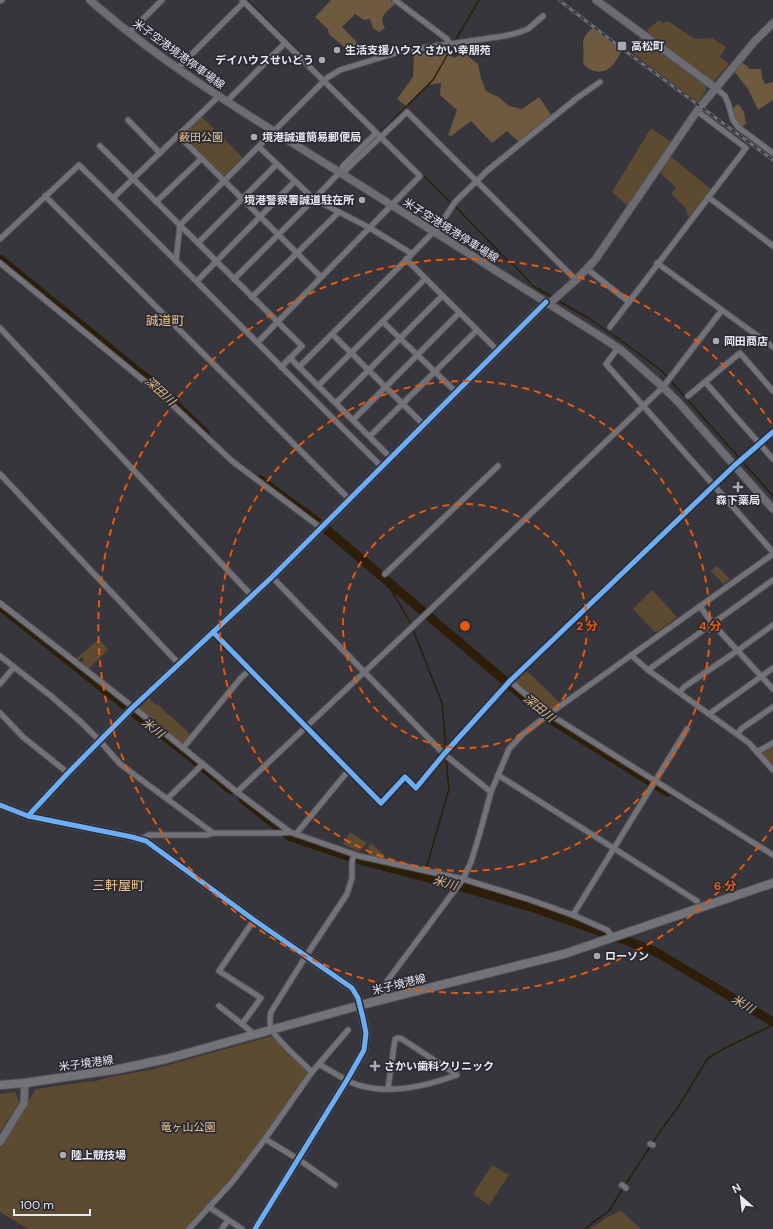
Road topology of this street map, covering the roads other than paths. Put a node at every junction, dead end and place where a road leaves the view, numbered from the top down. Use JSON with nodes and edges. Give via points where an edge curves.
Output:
{"nodes":[{"id":1,"x":90,"y":0,"type":"edge"},
{"id":2,"x":162,"y":0,"type":"edge"},
{"id":3,"x":395,"y":0,"type":"edge"},
{"id":4,"x":596,"y":0,"type":"edge"},
{"id":5,"x":243,"y":1,"type":"edge"},
{"id":6,"x":543,"y":16,"type":"dead end"},
{"id":7,"x":773,"y":23,"type":"edge"},
{"id":8,"x":129,"y":32,"type":"junction"},
{"id":9,"x":285,"y":43,"type":"junction"},
{"id":10,"x":450,"y":44,"type":"junction"},
{"id":11,"x":178,"y":68,"type":"junction"},
{"id":12,"x":325,"y":80,"type":"junction"},
{"id":13,"x":600,"y":82,"type":"dead end"},
{"id":14,"x":716,"y":88,"type":"junction"},
{"id":15,"x":219,"y":96,"type":"junction"},
{"id":16,"x":228,"y":102,"type":"junction"},
{"id":17,"x":697,"y":111,"type":"junction"},
{"id":18,"x":128,"y":120,"type":"dead end"},
{"id":19,"x":274,"y":131,"type":"junction"},
{"id":20,"x":178,"y":135,"type":"junction"},
{"id":21,"x":378,"y":135,"type":"junction"},
{"id":22,"x":100,"y":146,"type":"dead end"},
{"id":23,"x":259,"y":147,"type":"junction"},
{"id":24,"x":160,"y":153,"type":"junction"},
{"id":25,"x":773,"y":153,"type":"edge"},
{"id":26,"x":201,"y":159,"type":"junction"},
{"id":27,"x":277,"y":164,"type":"junction"},
{"id":28,"x":340,"y":172,"type":"junction"},
{"id":29,"x":133,"y":179,"type":"junction"},
{"id":30,"x":295,"y":181,"type":"junction"},
{"id":31,"x":477,"y":181,"type":"junction"},
{"id":32,"x":224,"y":182,"type":"junction"},
{"id":33,"x":45,"y":196,"type":"junction"},
{"id":34,"x":708,"y":197,"type":"junction"},
{"id":35,"x":113,"y":198,"type":"junction"},
{"id":36,"x":242,"y":199,"type":"junction"},
{"id":37,"x":314,"y":199,"type":"junction"},
{"id":38,"x":156,"y":202,"type":"junction"},
{"id":39,"x":392,"y":206,"type":"junction"},
{"id":40,"x":339,"y":212,"type":"junction"},
{"id":41,"x":260,"y":218,"type":"junction"},
{"id":42,"x":180,"y":225,"type":"junction"},
{"id":43,"x":370,"y":228,"type":"junction"},
{"id":44,"x":434,"y":232,"type":"junction"},
{"id":45,"x":278,"y":235,"type":"junction"},
{"id":46,"x":0,"y":238,"type":"edge"},
{"id":47,"x":198,"y":243,"type":"junction"},
{"id":48,"x":773,"y":246,"type":"edge"},
{"id":49,"x":296,"y":253,"type":"junction"},
{"id":50,"x":412,"y":254,"type":"junction"},
{"id":51,"x":176,"y":260,"type":"junction"},
{"id":52,"x":406,"y":260,"type":"junction"},
{"id":53,"x":217,"y":262,"type":"junction"},
{"id":54,"x":0,"y":263,"type":"edge"},
{"id":55,"x":657,"y":263,"type":"junction"},
{"id":56,"x":587,"y":269,"type":"junction"},
{"id":57,"x":321,"y":277,"type":"junction"},
{"id":58,"x":234,"y":279,"type":"junction"},
{"id":59,"x":426,"y":279,"type":"junction"},
{"id":60,"x":576,"y":280,"type":"junction"},
{"id":61,"x":197,"y":281,"type":"junction"},
{"id":62,"x":442,"y":296,"type":"junction"},
{"id":63,"x":252,"y":297,"type":"junction"},
{"id":64,"x":629,"y":302,"type":"junction"},
{"id":65,"x":548,"y":303,"type":"junction"},
{"id":66,"x":722,"y":310,"type":"junction"},
{"id":67,"x":459,"y":313,"type":"junction"},
{"id":68,"x":277,"y":322,"type":"junction"},
{"id":69,"x":383,"y":322,"type":"junction"},
{"id":70,"x":610,"y":327,"type":"dead end"},
{"id":71,"x":0,"y":328,"type":"edge"},
{"id":72,"x":477,"y":330,"type":"junction"},
{"id":73,"x":332,"y":334,"type":"junction"},
{"id":74,"x":400,"y":338,"type":"junction"},
{"id":75,"x":258,"y":342,"type":"junction"},
{"id":76,"x":773,"y":347,"type":"edge"},
{"id":77,"x":618,"y":348,"type":"junction"},
{"id":78,"x":497,"y":350,"type":"junction"},
{"id":79,"x":352,"y":353,"type":"junction"},
{"id":80,"x":417,"y":355,"type":"junction"},
{"id":81,"x":290,"y":358,"type":"junction"},
{"id":82,"x":281,"y":366,"type":"junction"},
{"id":83,"x":299,"y":367,"type":"junction"},
{"id":84,"x":369,"y":371,"type":"junction"},
{"id":85,"x":434,"y":372,"type":"junction"},
{"id":86,"x":705,"y":382,"type":"junction"},
{"id":87,"x":318,"y":386,"type":"junction"},
{"id":88,"x":386,"y":387,"type":"junction"},
{"id":89,"x":663,"y":387,"type":"junction"},
{"id":90,"x":773,"y":391,"type":"edge"},
{"id":91,"x":456,"y":392,"type":"junction"},
{"id":92,"x":688,"y":396,"type":"dead end"},
{"id":93,"x":336,"y":403,"type":"junction"},
{"id":94,"x":402,"y":404,"type":"junction"},
{"id":95,"x":643,"y":406,"type":"junction"},
{"id":96,"x":353,"y":420,"type":"junction"},
{"id":97,"x":424,"y":425,"type":"junction"},
{"id":98,"x":773,"y":432,"type":"edge"},
{"id":99,"x":370,"y":436,"type":"junction"},
{"id":100,"x":760,"y":444,"type":"junction"},
{"id":101,"x":391,"y":458,"type":"junction"},
{"id":102,"x":773,"y":459,"type":"edge"},
{"id":103,"x":498,"y":466,"type":"dead end"},
{"id":104,"x":734,"y":466,"type":"junction"},
{"id":105,"x":382,"y":467,"type":"junction"},
{"id":106,"x":0,"y":474,"type":"edge"},
{"id":107,"x":714,"y":486,"type":"junction"},
{"id":108,"x":349,"y":499,"type":"junction"},
{"id":109,"x":773,"y":509,"type":"edge"},
{"id":110,"x":321,"y":528,"type":"junction"},
{"id":111,"x":773,"y":553,"type":"edge"},
{"id":112,"x":385,"y":574,"type":"dead end"},
{"id":113,"x":272,"y":577,"type":"junction"},
{"id":114,"x":773,"y":580,"type":"edge"},
{"id":115,"x":252,"y":596,"type":"junction"},
{"id":116,"x":0,"y":603,"type":"edge"},
{"id":117,"x":700,"y":606,"type":"junction"},
{"id":118,"x":712,"y":623,"type":"junction"},
{"id":119,"x":773,"y":624,"type":"edge"},
{"id":120,"x":213,"y":632,"type":"junction"},
{"id":121,"x":737,"y":651,"type":"junction"},
{"id":122,"x":0,"y":656,"type":"edge"},
{"id":123,"x":631,"y":656,"type":"junction"},
{"id":124,"x":179,"y":664,"type":"junction"},
{"id":125,"x":14,"y":667,"type":"junction"},
{"id":126,"x":773,"y":668,"type":"edge"},
{"id":127,"x":249,"y":670,"type":"junction"},
{"id":128,"x":648,"y":670,"type":"junction"},
{"id":129,"x":364,"y":672,"type":"junction"},
{"id":130,"x":762,"y":676,"type":"junction"},
{"id":131,"x":510,"y":681,"type":"junction"},
{"id":132,"x":0,"y":684,"type":"edge"},
{"id":133,"x":773,"y":689,"type":"edge"},
{"id":134,"x":680,"y":692,"type":"junction"},
{"id":135,"x":773,"y":707,"type":"edge"},
{"id":136,"x":133,"y":708,"type":"junction"},
{"id":137,"x":0,"y":713,"type":"edge"},
{"id":138,"x":549,"y":714,"type":"junction"},
{"id":139,"x":709,"y":714,"type":"junction"},
{"id":140,"x":305,"y":727,"type":"junction"},
{"id":141,"x":687,"y":729,"type":"dead end"},
{"id":142,"x":738,"y":734,"type":"junction"},
{"id":143,"x":100,"y":741,"type":"junction"},
{"id":144,"x":773,"y":743,"type":"edge"},
{"id":145,"x":183,"y":748,"type":"junction"},
{"id":146,"x":757,"y":752,"type":"junction"},
{"id":147,"x":444,"y":754,"type":"junction"},
{"id":148,"x":203,"y":764,"type":"junction"},
{"id":149,"x":773,"y":770,"type":"edge"},
{"id":150,"x":348,"y":771,"type":"junction"},
{"id":151,"x":68,"y":773,"type":"junction"},
{"id":152,"x":498,"y":775,"type":"junction"},
{"id":153,"x":655,"y":782,"type":"junction"},
{"id":154,"x":237,"y":792,"type":"junction"},
{"id":155,"x":491,"y":792,"type":"junction"},
{"id":156,"x":167,"y":799,"type":"junction"},
{"id":157,"x":0,"y":805,"type":"edge"},
{"id":158,"x":28,"y":816,"type":"junction"},
{"id":159,"x":290,"y":832,"type":"junction"},
{"id":160,"x":213,"y":833,"type":"junction"},
{"id":161,"x":296,"y":834,"type":"junction"},
{"id":162,"x":141,"y":838,"type":"junction"},
{"id":163,"x":613,"y":848,"type":"junction"},
{"id":164,"x":354,"y":854,"type":"junction"},
{"id":165,"x":773,"y":855,"type":"edge"},
{"id":166,"x":463,"y":880,"type":"junction"},
{"id":167,"x":773,"y":884,"type":"edge"},
{"id":168,"x":697,"y":901,"type":"dead end"},
{"id":169,"x":573,"y":915,"type":"junction"},
{"id":170,"x":254,"y":920,"type":"junction"},
{"id":171,"x":614,"y":938,"type":"junction"},
{"id":172,"x":306,"y":956,"type":"junction"},
{"id":173,"x":386,"y":999,"type":"junction"},
{"id":174,"x":361,"y":1005,"type":"junction"},
{"id":175,"x":219,"y":1006,"type":"dead end"},
{"id":176,"x":242,"y":1024,"type":"junction"},
{"id":177,"x":271,"y":1029,"type":"junction"},
{"id":178,"x":348,"y":1030,"type":"dead end"},
{"id":179,"x":254,"y":1034,"type":"junction"},
{"id":180,"x":320,"y":1064,"type":"junction"},
{"id":181,"x":312,"y":1072,"type":"junction"},
{"id":182,"x":347,"y":1080,"type":"junction"},
{"id":183,"x":25,"y":1083,"type":"junction"},
{"id":184,"x":0,"y":1085,"type":"edge"},
{"id":185,"x":388,"y":1089,"type":"junction"},
{"id":186,"x":265,"y":1139,"type":"junction"},
{"id":187,"x":0,"y":1142,"type":"edge"},
{"id":188,"x":298,"y":1159,"type":"junction"},
{"id":189,"x":335,"y":1185,"type":"dead end"},
{"id":190,"x":209,"y":1207,"type":"junction"},
{"id":191,"x":228,"y":1220,"type":"junction"},
{"id":192,"x":189,"y":1229,"type":"edge"},
{"id":193,"x":222,"y":1229,"type":"edge"},
{"id":194,"x":242,"y":1229,"type":"edge"},
{"id":195,"x":255,"y":1229,"type":"edge"}],
"edges":[{"from":1,"to":8,"type":"street","name":"米子空港境港停車場線"},
{"from":2,"to":8,"type":"street"},
{"from":3,"to":10,"type":"street","via":[[447,39]]},
{"from":4,"to":14,"type":"street"},
{"from":5,"to":9,"type":"street"},
{"from":5,"to":11,"type":"street"},
{"from":6,"to":10,"type":"street","via":[[528,29],[518,33]]},
{"from":7,"to":14,"type":"street"},
{"from":8,"to":11,"type":"street","name":"米子空港境港停車場線"},
{"from":9,"to":12,"type":"street"},
{"from":9,"to":16,"type":"street"},
{"from":10,"to":12,"type":"street","via":[[402,51],[340,70]]},
{"from":11,"to":15,"type":"street","name":"米子空港境港停車場線"},
{"from":12,"to":19,"type":"street"},
{"from":12,"to":21,"type":"street"},
{"from":13,"to":31,"type":"street","via":[[505,155]]},
{"from":14,"to":17,"type":"street"},
{"from":14,"to":25,"type":"street","via":[[725,96],[738,127]]},
{"from":15,"to":16,"type":"street","name":"米子空港境港停車場線"},
{"from":15,"to":20,"type":"street"},
{"from":16,"to":19,"type":"street","name":"米子空港境港停車場線"},
{"from":17,"to":34,"type":"street","via":[[746,148]]},
{"from":17,"to":56,"type":"street"},
{"from":18,"to":24,"type":"street"},
{"from":19,"to":23,"type":"street"},
{"from":19,"to":28,"type":"street","name":"米子空港境港停車場線"},
{"from":20,"to":24,"type":"street"},
{"from":20,"to":26,"type":"street"},
{"from":21,"to":28,"type":"street","via":[[343,166]]},
{"from":21,"to":31,"type":"street","via":[[407,112]]},
{"from":21,"to":39,"type":"street","via":[[420,176]]},
{"from":22,"to":29,"type":"street"},
{"from":23,"to":27,"type":"street"},
{"from":23,"to":32,"type":"street"},
{"from":24,"to":29,"type":"street"},
{"from":26,"to":32,"type":"street"},
{"from":26,"to":38,"type":"street"},
{"from":27,"to":30,"type":"street"},
{"from":27,"to":36,"type":"street"},
{"from":28,"to":37,"type":"street"},
{"from":28,"to":39,"type":"street","name":"米子空港境港停車場線"},
{"from":29,"to":35,"type":"street"},
{"from":29,"to":38,"type":"street"},
{"from":30,"to":37,"type":"street"},
{"from":30,"to":41,"type":"street"},
{"from":31,"to":44,"type":"street","via":[[455,202]]},
{"from":31,"to":60,"type":"street"},
{"from":32,"to":36,"type":"street"},
{"from":32,"to":42,"type":"street"},
{"from":33,"to":35,"type":"street","via":[[79,165]]},
{"from":33,"to":46,"type":"street"},
{"from":33,"to":108,"type":"street"},
{"from":34,"to":48,"type":"street"},
{"from":34,"to":55,"type":"street"},
{"from":35,"to":51,"type":"street"},
{"from":36,"to":41,"type":"street"},
{"from":36,"to":47,"type":"street"},
{"from":37,"to":40,"type":"street"},
{"from":37,"to":45,"type":"street"},
{"from":38,"to":42,"type":"street"},
{"from":39,"to":43,"type":"street"},
{"from":39,"to":44,"type":"street","name":"米子空港境港停車場線"},
{"from":40,"to":43,"type":"street"},
{"from":40,"to":49,"type":"street"},
{"from":41,"to":45,"type":"street"},
{"from":41,"to":53,"type":"street"},
{"from":42,"to":47,"type":"street"},
{"from":42,"to":51,"type":"street"},
{"from":43,"to":50,"type":"street"},
{"from":43,"to":57,"type":"street"},
{"from":44,"to":50,"type":"street"},
{"from":44,"to":65,"type":"street","name":"米子空港境港停車場線"},
{"from":45,"to":49,"type":"street"},
{"from":45,"to":58,"type":"street"},
{"from":47,"to":53,"type":"street"},
{"from":49,"to":57,"type":"street"},
{"from":49,"to":63,"type":"street"},
{"from":50,"to":52,"type":"street"},
{"from":51,"to":61,"type":"street"},
{"from":52,"to":59,"type":"street"},
{"from":52,"to":73,"type":"street"},
{"from":53,"to":58,"type":"street"},
{"from":53,"to":61,"type":"street"},
{"from":54,"to":110,"type":"street","via":[[165,398],[232,461]]},
{"from":55,"to":64,"type":"street"},
{"from":55,"to":66,"type":"street"},
{"from":56,"to":60,"type":"street"},
{"from":56,"to":64,"type":"street"},
{"from":57,"to":68,"type":"street"},
{"from":58,"to":63,"type":"street"},
{"from":59,"to":62,"type":"street"},
{"from":59,"to":69,"type":"street"},
{"from":60,"to":65,"type":"street"},
{"from":61,"to":75,"type":"street"},
{"from":62,"to":67,"type":"street"},
{"from":62,"to":74,"type":"street"},
{"from":63,"to":68,"type":"street"},
{"from":64,"to":70,"type":"street"},
{"from":65,"to":77,"type":"street","name":"米子空港境港停車場線"},
{"from":65,"to":78,"type":"street"},
{"from":66,"to":76,"type":"street"},
{"from":66,"to":89,"type":"street"},
{"from":67,"to":72,"type":"street"},
{"from":67,"to":80,"type":"street"},
{"from":68,"to":75,"type":"street"},
{"from":68,"to":81,"type":"street","via":[[302,346]]},
{"from":69,"to":74,"type":"street"},
{"from":69,"to":79,"type":"street"},
{"from":71,"to":115,"type":"street"},
{"from":72,"to":78,"type":"street"},
{"from":72,"to":85,"type":"street"},
{"from":73,"to":79,"type":"street"},
{"from":73,"to":83,"type":"street"},
{"from":74,"to":80,"type":"street"},
{"from":74,"to":84,"type":"street"},
{"from":75,"to":82,"type":"street"},
{"from":77,"to":89,"type":"street","name":"米子空港境港停車場線"},
{"from":77,"to":95,"type":"street","via":[[606,364]]},
{"from":78,"to":91,"type":"street"},
{"from":79,"to":84,"type":"street"},
{"from":79,"to":87,"type":"street"},
{"from":80,"to":85,"type":"street"},
{"from":80,"to":88,"type":"street"},
{"from":81,"to":82,"type":"street"},
{"from":81,"to":83,"type":"street"},
{"from":82,"to":105,"type":"street"},
{"from":83,"to":87,"type":"street"},
{"from":84,"to":88,"type":"street"},
{"from":84,"to":93,"type":"street"},
{"from":85,"to":91,"type":"street"},
{"from":85,"to":94,"type":"street"},
{"from":86,"to":90,"type":"street","via":[[740,353]]},
{"from":86,"to":92,"type":"street"},
{"from":86,"to":100,"type":"street"},
{"from":87,"to":93,"type":"street"},
{"from":88,"to":94,"type":"street"},
{"from":88,"to":96,"type":"street"},
{"from":89,"to":95,"type":"street"},
{"from":89,"to":104,"type":"street","name":"米子空港境港停車場線"},
{"from":91,"to":97,"type":"street"},
{"from":93,"to":96,"type":"street"},
{"from":94,"to":97,"type":"street"},
{"from":94,"to":99,"type":"street"},
{"from":95,"to":107,"type":"street"},
{"from":95,"to":129,"type":"street"},
{"from":96,"to":99,"type":"street"},
{"from":97,"to":101,"type":"street"},
{"from":98,"to":100,"type":"street"},
{"from":99,"to":101,"type":"street"},
{"from":100,"to":102,"type":"street"},
{"from":100,"to":104,"type":"street"},
{"from":101,"to":105,"type":"street"},
{"from":103,"to":112,"type":"street"},
{"from":104,"to":107,"type":"street"},
{"from":104,"to":109,"type":"street","name":"米子空港境港停車場線"},
{"from":105,"to":108,"type":"street"},
{"from":106,"to":124,"type":"street"},
{"from":107,"to":111,"type":"street"},
{"from":107,"to":131,"type":"street"},
{"from":108,"to":110,"type":"street"},
{"from":110,"to":113,"type":"street"},
{"from":111,"to":117,"type":"street"},
{"from":113,"to":115,"type":"street"},
{"from":113,"to":129,"type":"street"},
{"from":114,"to":118,"type":"street"},
{"from":115,"to":120,"type":"street"},
{"from":116,"to":136,"type":"street"},
{"from":117,"to":118,"type":"street"},
{"from":117,"to":123,"type":"street"},
{"from":118,"to":121,"type":"street"},
{"from":118,"to":128,"type":"street"},
{"from":119,"to":121,"type":"street"},
{"from":120,"to":124,"type":"street"},
{"from":120,"to":127,"type":"street"},
{"from":121,"to":130,"type":"street"},
{"from":121,"to":134,"type":"street"},
{"from":122,"to":125,"type":"street"},
{"from":123,"to":128,"type":"street"},
{"from":123,"to":138,"type":"street"},
{"from":124,"to":136,"type":"street"},
{"from":125,"to":132,"type":"street"},
{"from":125,"to":143,"type":"street"},
{"from":126,"to":130,"type":"street"},
{"from":127,"to":140,"type":"street"},
{"from":127,"to":145,"type":"street"},
{"from":128,"to":134,"type":"street"},
{"from":129,"to":140,"type":"street"},
{"from":129,"to":147,"type":"street"},
{"from":130,"to":133,"type":"street"},
{"from":130,"to":139,"type":"street"},
{"from":131,"to":138,"type":"street"},
{"from":131,"to":147,"type":"street"},
{"from":134,"to":139,"type":"street"},
{"from":135,"to":142,"type":"street"},
{"from":136,"to":143,"type":"street"},
{"from":136,"to":145,"type":"street"},
{"from":137,"to":151,"type":"street","via":[[23,737]]},
{"from":138,"to":152,"type":"street","via":[[523,734],[509,749]]},
{"from":138,"to":153,"type":"street"},
{"from":139,"to":142,"type":"street"},
{"from":140,"to":150,"type":"street"},
{"from":140,"to":154,"type":"street"},
{"from":141,"to":153,"type":"street"},
{"from":142,"to":146,"type":"street"},
{"from":143,"to":151,"type":"street"},
{"from":143,"to":156,"type":"street","via":[[120,764]]},
{"from":144,"to":146,"type":"street"},
{"from":145,"to":148,"type":"street"},
{"from":146,"to":149,"type":"street"},
{"from":147,"to":150,"type":"street","via":[[416,788],[405,777],[381,803]]},
{"from":147,"to":155,"type":"street"},
{"from":148,"to":154,"type":"street"},
{"from":148,"to":156,"type":"street"},
{"from":150,"to":161,"type":"street"},
{"from":151,"to":158,"type":"street"},
{"from":152,"to":155,"type":"street"},
{"from":152,"to":163,"type":"street"},
{"from":153,"to":163,"type":"street"},
{"from":153,"to":165,"type":"street"},
{"from":154,"to":159,"type":"street"},
{"from":155,"to":166,"type":"street"},
{"from":156,"to":160,"type":"street"},
{"from":157,"to":158,"type":"street"},
{"from":158,"to":162,"type":"street"},
{"from":159,"to":160,"type":"street"},
{"from":159,"to":161,"type":"street"},
{"from":160,"to":162,"type":"street"},
{"from":161,"to":164,"type":"street"},
{"from":162,"to":170,"type":"street"},
{"from":163,"to":168,"type":"street"},
{"from":163,"to":169,"type":"street"},
{"from":164,"to":166,"type":"street"},
{"from":164,"to":172,"type":"street","via":[[352,878],[347,894]]},
{"from":166,"to":169,"type":"street"},
{"from":166,"to":173,"type":"street","via":[[382,988]]},
{"from":167,"to":171,"type":"main road","name":"米子境港線"},
{"from":169,"to":171,"type":"street","via":[[607,930]]},
{"from":170,"to":172,"type":"street"},
{"from":170,"to":176,"type":"street","via":[[219,970],[261,998]]},
{"from":171,"to":173,"type":"main road","name":"米子境港線","via":[[564,954]]},
{"from":172,"to":174,"type":"street","via":[[352,988]]},
{"from":172,"to":177,"type":"street","via":[[271,1012]]},
{"from":173,"to":174,"type":"main road","name":"米子境港線"},
{"from":174,"to":177,"type":"main road","name":"米子境港線"},
{"from":174,"to":182,"type":"street","via":[[366,1034],[364,1050]]},
{"from":175,"to":176,"type":"street"},
{"from":176,"to":179,"type":"street"},
{"from":177,"to":179,"type":"main road","name":"米子境港線"},
{"from":177,"to":181,"type":"street"},
{"from":178,"to":180,"type":"street"},
{"from":179,"to":183,"type":"main road","name":"米子境港線","via":[[166,1060]]},
{"from":180,"to":181,"type":"street"},
{"from":180,"to":182,"type":"street"},
{"from":181,"to":186,"type":"street"},
{"from":182,"to":185,"type":"street","via":[[358,1085]]},
{"from":182,"to":188,"type":"street"},
{"from":183,"to":184,"type":"main road","name":"米子境港線"},
{"from":183,"to":187,"type":"street","via":[[24,1103]]},
{"from":185,"to":185,"type":"street","via":[[414,1088],[457,1076],[398,1038],[395,1039]]},
{"from":186,"to":188,"type":"street"},
{"from":186,"to":190,"type":"street"},
{"from":188,"to":189,"type":"street"},
{"from":188,"to":195,"type":"street"},
{"from":190,"to":191,"type":"street"},
{"from":190,"to":192,"type":"street"},
{"from":191,"to":193,"type":"street"},
{"from":191,"to":194,"type":"street"}]}
